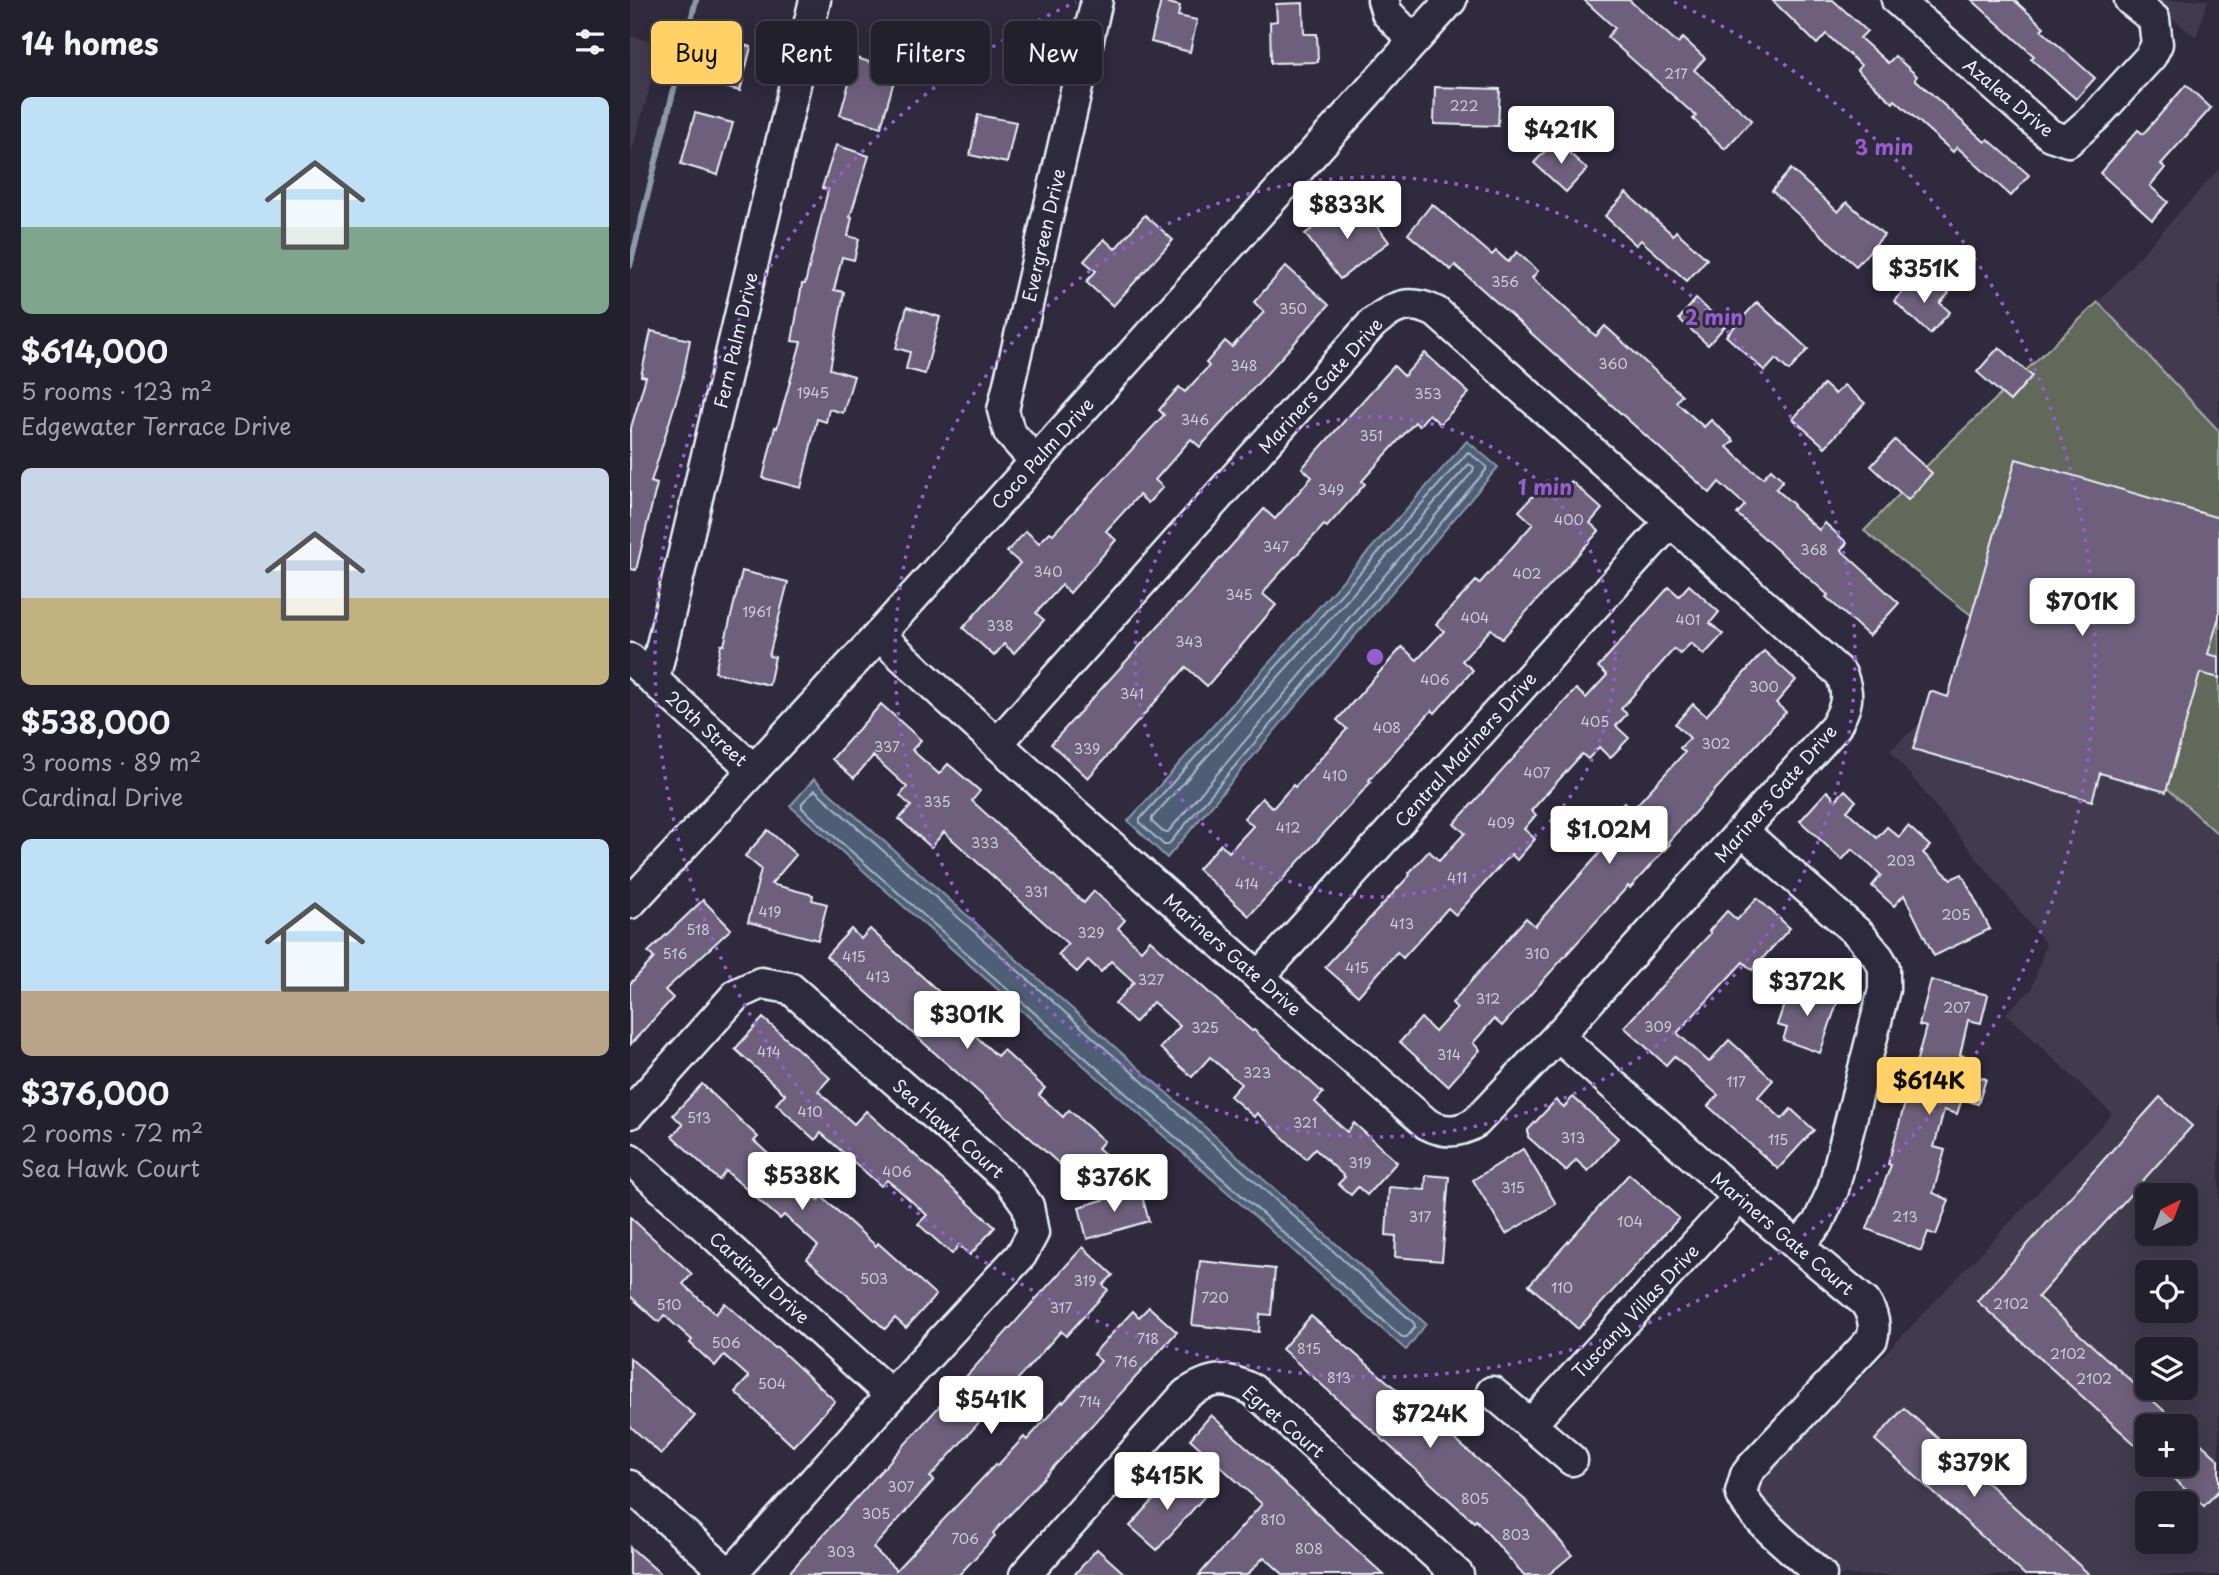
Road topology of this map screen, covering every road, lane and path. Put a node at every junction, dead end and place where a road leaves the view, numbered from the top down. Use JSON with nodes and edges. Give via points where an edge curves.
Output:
{"nodes":[{"id":1,"x":815,"y":0,"type":"edge"},
{"id":2,"x":1097,"y":0,"type":"edge"},
{"id":3,"x":1383,"y":0,"type":"edge"},
{"id":4,"x":1451,"y":0,"type":"edge"},
{"id":5,"x":1897,"y":0,"type":"edge"},
{"id":6,"x":2130,"y":0,"type":"edge"},
{"id":7,"x":1414,"y":41,"type":"junction"},
{"id":8,"x":1035,"y":461,"type":"junction"},
{"id":9,"x":1671,"y":520,"type":"junction"},
{"id":10,"x":879,"y":635,"type":"junction"},
{"id":11,"x":630,"y":659,"type":"edge"},
{"id":12,"x":654,"y":680,"type":"junction"},
{"id":13,"x":997,"y":744,"type":"junction"},
{"id":14,"x":753,"y":769,"type":"junction"},
{"id":15,"x":1742,"y":831,"type":"junction"},
{"id":16,"x":630,"y":903,"type":"edge"},
{"id":17,"x":1259,"y":977,"type":"junction"},
{"id":18,"x":1558,"y":1036,"type":"junction"},
{"id":19,"x":630,"y":1113,"type":"edge"},
{"id":20,"x":630,"y":1159,"type":"edge"},
{"id":21,"x":1740,"y":1197,"type":"junction"},
{"id":22,"x":1798,"y":1246,"type":"junction"},
{"id":23,"x":1492,"y":1392,"type":"dead end"},
{"id":24,"x":891,"y":1395,"type":"junction"},
{"id":25,"x":1530,"y":1425,"type":"junction"},
{"id":26,"x":1572,"y":1460,"type":"dead end"},
{"id":27,"x":630,"y":1486,"type":"edge"},
{"id":28,"x":730,"y":1575,"type":"edge"},
{"id":29,"x":1025,"y":1575,"type":"edge"},
{"id":30,"x":1458,"y":1575,"type":"edge"},
{"id":31,"x":1821,"y":1575,"type":"edge"}],
"edges":[{"from":1,"to":12,"type":"street","name":"Fern Palm Drive"},
{"from":2,"to":8,"type":"street","name":"Evergreen Drive","via":[[1003,410],[1009,432]]},
{"from":3,"to":7,"type":"street","via":[[1387,13]]},
{"from":4,"to":7,"type":"street","name":"Coco Palm Drive"},
{"from":5,"to":6,"type":"street","name":"Azalea Drive","via":[[2050,135],[2068,141],[2096,116],[2157,44],[2154,19]]},
{"from":7,"to":8,"type":"street","name":"Coco Palm Drive"},
{"from":8,"to":10,"type":"street","name":"Coco Palm Drive"},
{"from":9,"to":13,"type":"street","name":"Mariners Gate Drive","via":[[1436,312],[1408,304],[1389,310]]},
{"from":9,"to":15,"type":"street","name":"Mariners Gate Drive","via":[[1841,674],[1847,689],[1844,712],[1835,727]]},
{"from":9,"to":17,"type":"street","name":"Central Mariners Drive"},
{"from":10,"to":13,"type":"street","name":"Mariners Gate Drive"},
{"from":10,"to":14,"type":"street","name":"Coco Palm Drive"},
{"from":11,"to":12,"type":"street","name":"20th Street"},
{"from":12,"to":14,"type":"street","name":"20th Street"},
{"from":13,"to":17,"type":"street","name":"Mariners Gate Drive"},
{"from":14,"to":16,"type":"street","name":"Coco Palm Drive"},
{"from":15,"to":18,"type":"street","name":"Mariners Gate Drive"},
{"from":15,"to":22,"type":"street","via":[[1860,935],[1884,967],[1884,990],[1833,1189],[1818,1223]]},
{"from":17,"to":18,"type":"street","name":"Mariners Gate Drive","via":[[1427,1124],[1443,1131],[1458,1131],[1476,1122]]},
{"from":18,"to":21,"type":"street","name":"Mariners Gate Court"},
{"from":19,"to":24,"type":"street","name":"Sea Hawk Court","via":[[737,994],[761,983],[770,984],[790,988],[1010,1181],[1028,1206],[1033,1233],[1021,1255]]},
{"from":20,"to":24,"type":"street","name":"Cardinal Drive"},
{"from":21,"to":22,"type":"street","name":"Mariners Gate Court"},
{"from":21,"to":25,"type":"street","name":"Tuscany Villas Drive"},
{"from":22,"to":31,"type":"street","name":"Mariners Gate Court","via":[[1865,1302],[1875,1329],[1872,1339],[1752,1467],[1741,1492],[1746,1504]]},
{"from":23,"to":25,"type":"street"},
{"from":24,"to":28,"type":"street","name":"Sea Hawk Court"},
{"from":25,"to":26,"type":"street"},
{"from":27,"to":28,"type":"street"},
{"from":29,"to":30,"type":"street","name":"Egret Court","via":[[1186,1394],[1224,1379],[1253,1390]]}]}
